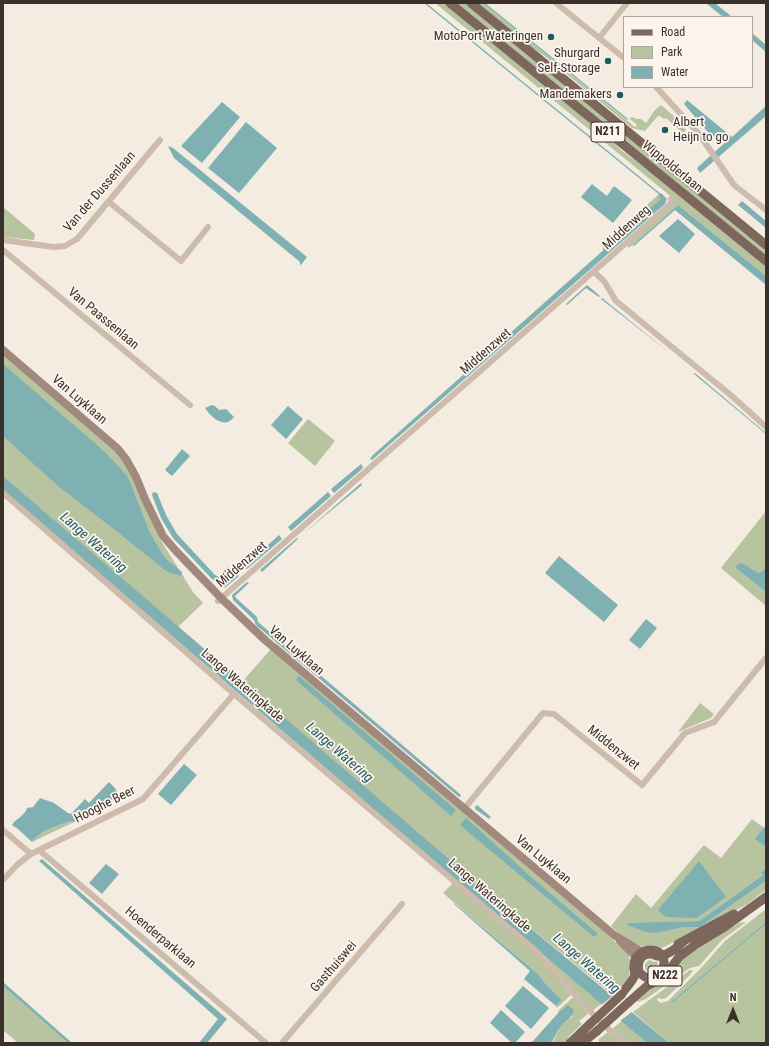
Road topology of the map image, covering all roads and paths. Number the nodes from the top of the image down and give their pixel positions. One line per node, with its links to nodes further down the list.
1 (450, 3): 16 (main road, Wippolderlaan / N211)
2 (471, 3): 14 (main road, Wippolderlaan / N211)
3 (556, 3): 5 (street)
4 (627, 3): 5 (street)
5 (599, 38): 6 (street)
6 (623, 57)
7 (657, 88): 11 (street)
8 (160, 140): 10 (street, Van der Dussenlaan)
9 (672, 199): 17 (street, Middenweg)
10 (109, 202): 12 (street); 13 (street, Van der Dussenlaan)
11 (766, 210)
12 (208, 227)
13 (3, 240)
14 (766, 245)
15 (3, 250): 19 (street, Van Paassenlaan)
16 (766, 261)
17 (594, 272): 20 (street); 22 (street, Middenzwet)
18 (3, 350): 22 (street, Van Luyklaan)
19 (190, 405)
20 (766, 426)
21 (3, 493): 24 (street, Lange Wateringkade)
22 (219, 600): 25 (street, Van Luyklaan)
23 (766, 658): 25 (street, Middenzwet)
24 (234, 694): 27 (street, Hooghe Beer); 43 (street, Lange Wateringkade)
25 (464, 809): 34 (street, Van Luyklaan)
26 (3, 830): 28 (street)
27 (39, 850): 28 (street, Hooghe Beer); 39 (street, Hoenderparklaan)
28 (31, 854): 29 (street, Hooghe Beer)
29 (3, 880)
30 (766, 891): 35 (main road, N222)
31 (766, 897): 33 (main road, N222)
32 (402, 904): 40 (street, Gasthuiswei)
33 (695, 945): 35 (main road, N222); 38 (main road, N222)
34 (639, 957): 35 (main road, N222); 36 (main road, N222)
35 (661, 957): 37 (main road, N222)
36 (637, 972): 37 (main road, N222); 41 (main road, N222, bridge)
37 (648, 977): 38 (main road, N222)
38 (630, 1002): 42 (main road, N222, bridge)
39 (266, 1043)
40 (282, 1043)
41 (570, 1043)
42 (582, 1043)
43 (625, 1043)

